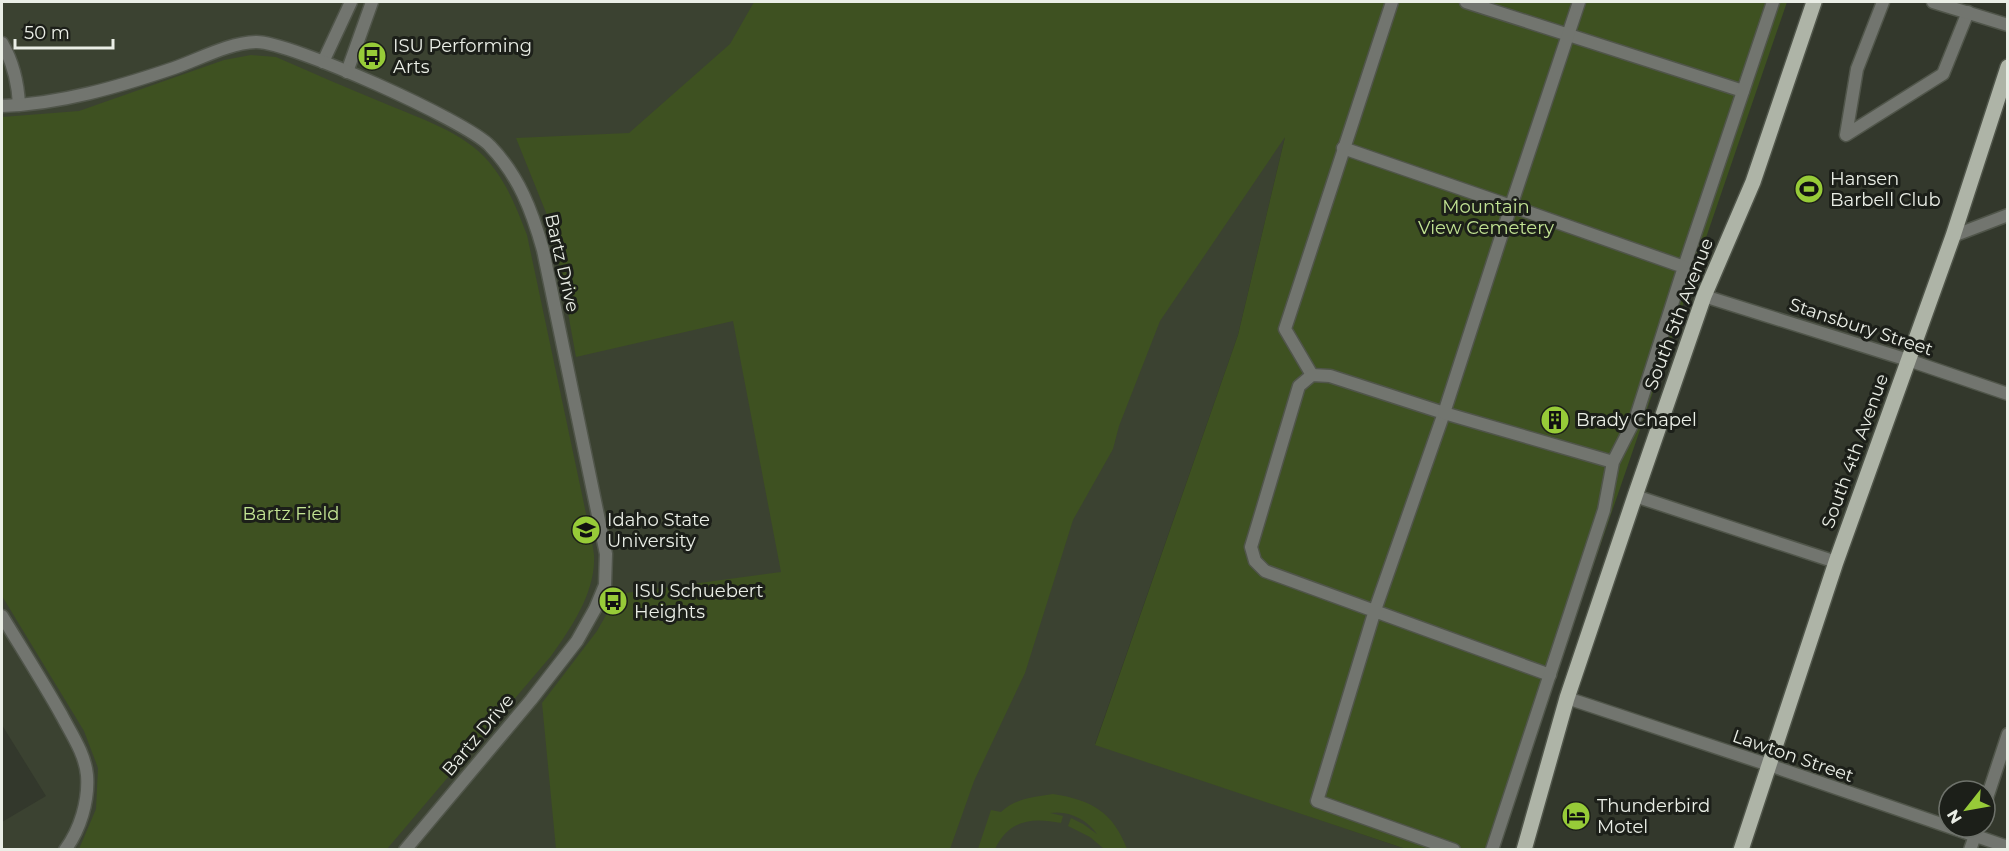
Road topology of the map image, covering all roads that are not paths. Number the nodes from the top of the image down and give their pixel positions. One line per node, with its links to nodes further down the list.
1 (351, 2): 14 (street)
2 (372, 2): 16 (street)
3 (1392, 2): 20 (street)
4 (1466, 2): 12 (street)
5 (1579, 2): 12 (street)
6 (1773, 2): 17 (street)
7 (1814, 2): 25 (main road, South 5th Avenue)
8 (1883, 2): 10 (street)
9 (1933, 2): 10 (street)
10 (1968, 12): 11 (street)
11 (2007, 25)
12 (1567, 34): 17 (street); 21 (street)
13 (2, 43): 18 (street)
14 (323, 62): 16 (street, Bartz Drive); 18 (street, Bartz Drive)
15 (2007, 67): 23 (main road, South 4th Avenue)
16 (346, 72): 44 (street, Bartz Drive)
17 (1743, 92): 24 (street)
18 (19, 105): 19 (street, Bartz Drive)
19 (2, 106)
20 (1343, 148): 21 (street); 27 (street)
21 (1511, 206): 24 (street); 29 (street)
22 (2007, 215): 23 (street)
23 (1953, 236): 26 (main road, South 4th Avenue)
24 (1684, 267): 30 (street)
25 (1704, 296): 26 (street, Stansbury Street); 31 (main road, South 5th Avenue)
26 (1908, 360): 28 (street, Stansbury Street); 32 (main road, South 4th Avenue)
27 (1312, 375): 29 (street); 33 (street)
28 (2007, 394)
29 (1444, 413): 30 (street); 33 (street)
30 (1613, 462): 35 (street)
31 (1635, 496): 32 (street); 36 (main road, South 5th Avenue)
32 (1836, 562): 38 (main road, South 4th Avenue)
33 (1375, 610): 35 (street); 45 (street)
34 (2, 616): 43 (street)
35 (1550, 675): 46 (street)
36 (1567, 699): 38 (street, Lawton Street); 47 (main road, South 5th Avenue)
37 (2007, 734): 39 (street)
38 (1769, 765): 40 (street, Lawton Street); 48 (main road, South 4th Avenue)
39 (1993, 779)
40 (1937, 819)
41 (1992, 839): 42 (street, Lawton Street)
42 (2007, 847)
43 (65, 849)
44 (405, 849)
45 (1454, 849)
46 (1492, 849)
47 (1524, 849)
48 (1741, 849)

